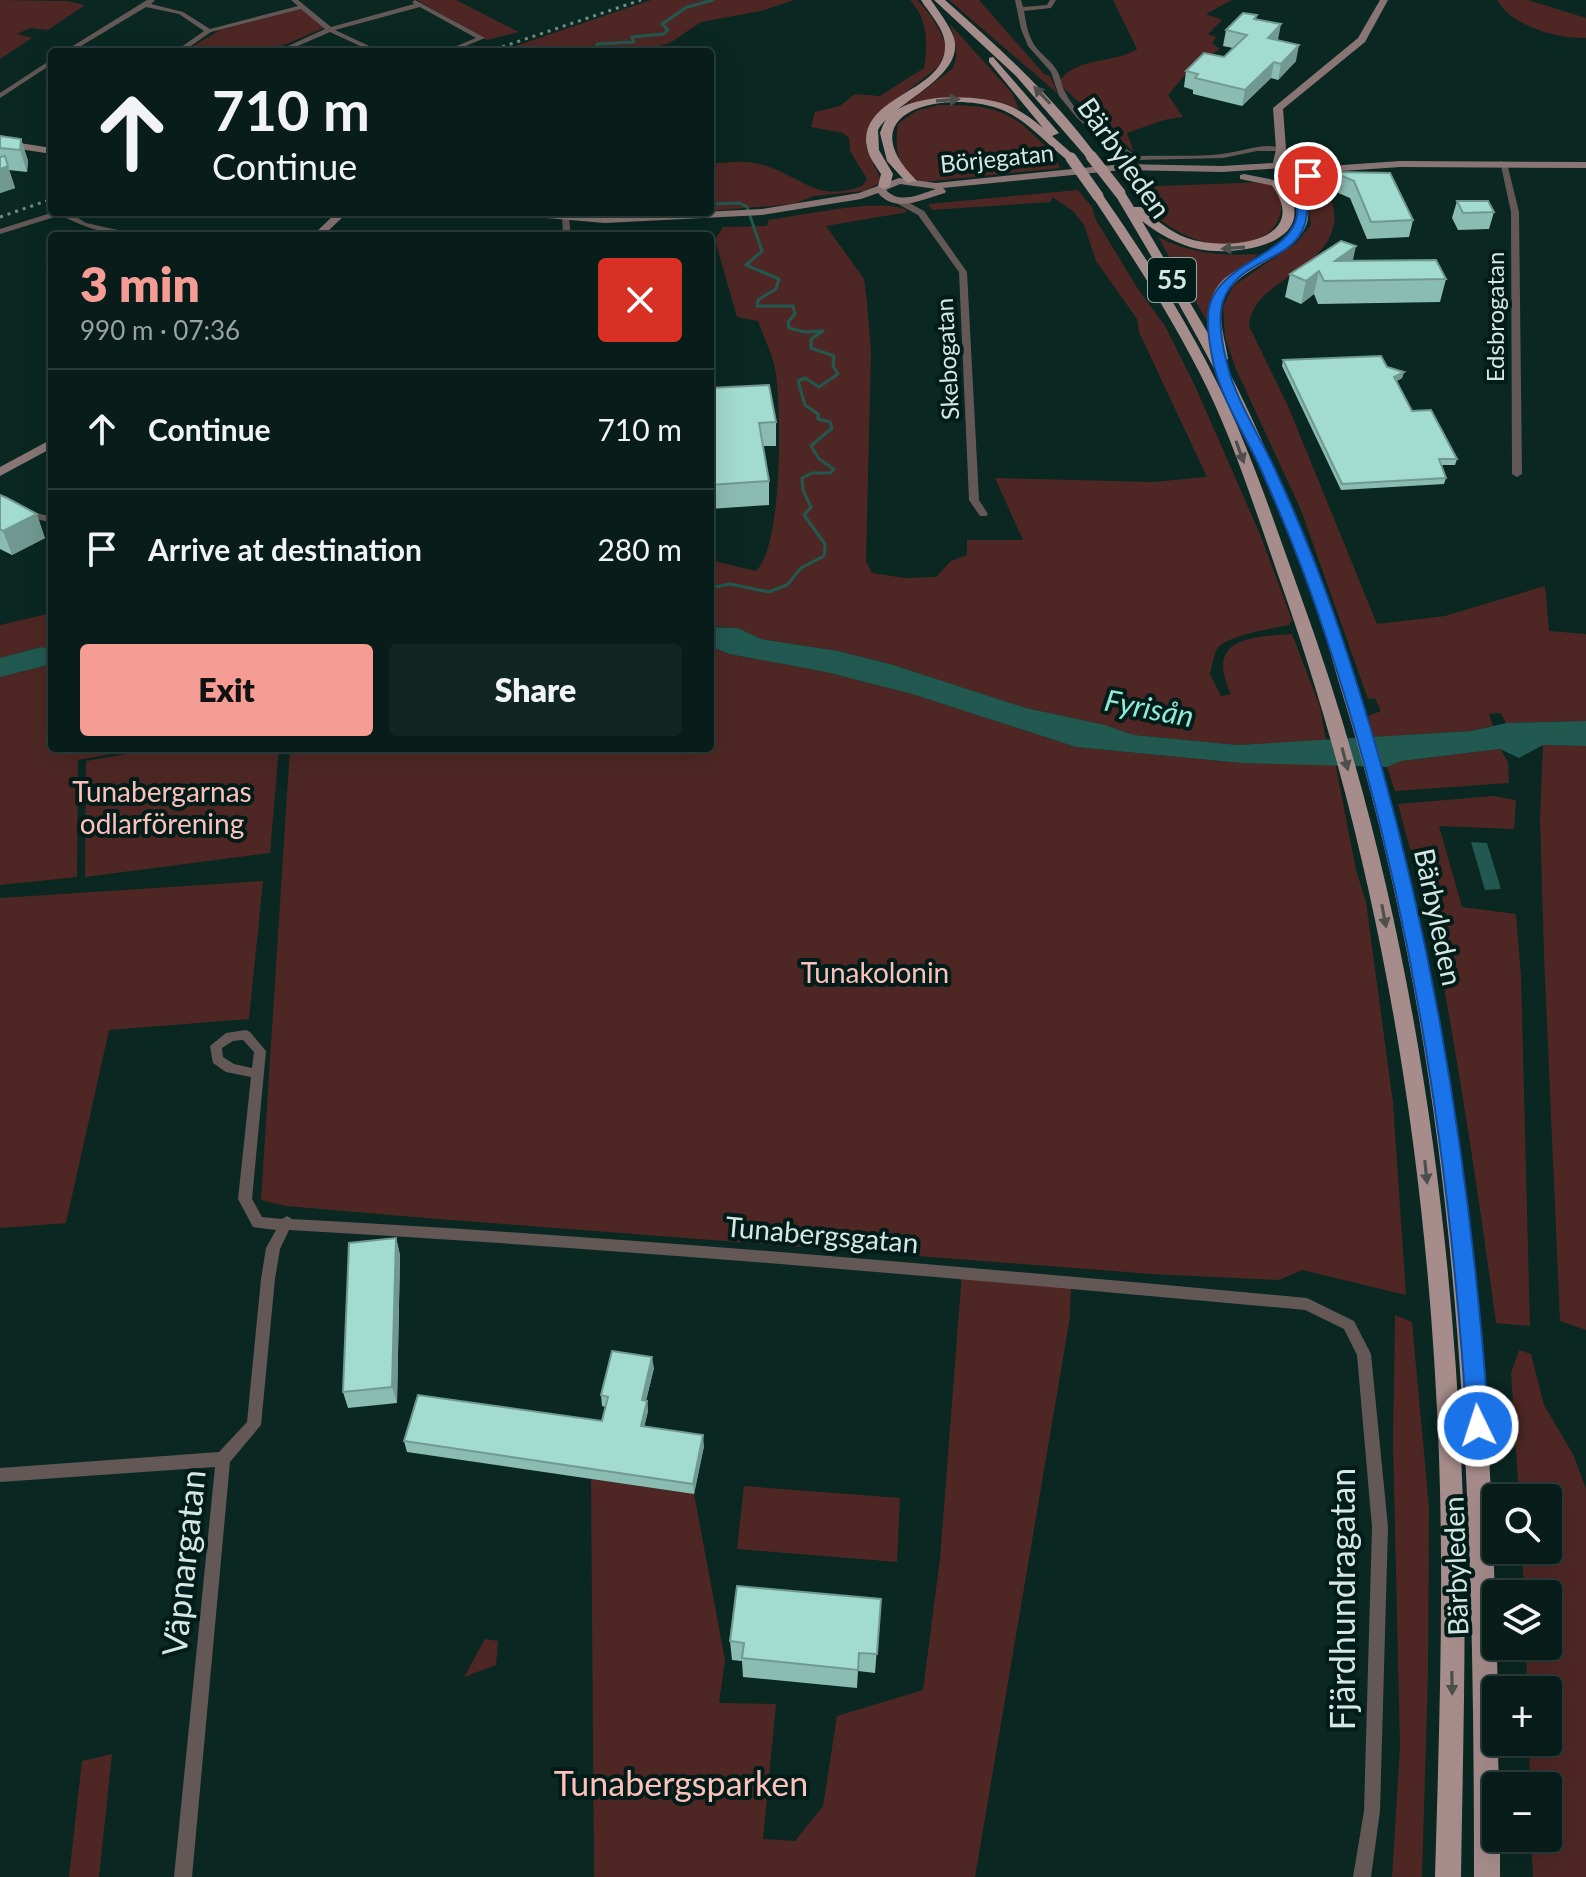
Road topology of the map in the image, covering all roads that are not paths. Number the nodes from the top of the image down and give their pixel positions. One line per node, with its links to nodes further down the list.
1 (152, 0): 8 (street)
2 (294, 0): 11 (street)
3 (412, 0): 10 (street)
4 (928, 0): 26 (main road, Bärbyleden / 55); 35 (main road)
5 (939, 0): 34 (main road, Bärbyleden / 55, one-way to 5, bridge)
6 (1053, 0): 9 (street)
7 (1384, 0): 24 (main road)
8 (143, 4): 13 (street); 14 (street)
9 (1019, 4): 24 (street)
10 (420, 5): 12 (street); 20 (street)
11 (303, 7): 12 (street); 13 (street)
12 (331, 29): 18 (street); 19 (street)
13 (209, 31): 17 (street)
14 (76, 45): 15 (street); 16 (street)
15 (72, 48)
16 (82, 48)
17 (183, 48)
18 (287, 48)
19 (369, 48)
20 (456, 48)
21 (48, 64): 22 (street)
22 (0, 96)
23 (1, 144): 25 (main road)
24 (1281, 149): 29 (main road); 30 (main road)
25 (48, 150)
26 (1071, 158): 33 (main road, one-way to 26); 60 (main road, Bärbyleden / 55, one-way to 60, bridge)
27 (1504, 166): 28 (main road); 30 (main road); 32 (main road); 49 (street, Edsbrogatan)
28 (1586, 166)
29 (1274, 167): 30 (main road, Börjegatan); 31 (main road); 33 (main road, Börjegatan)
30 (1295, 168): 32 (main road)
31 (1272, 182): 32 (main road, Börjegatan); 33 (main road, Börjegatan); 34 (main road, one-way to 34)
32 (1305, 182): 46 (main road)
33 (918, 190): 35 (main road); 35 (main road); 36 (street, Skebogatan)
34 (1120, 193): 46 (main road, Bärbyleden / 55)
35 (888, 194): 36 (street, Skebogatan); 41 (main road)
36 (921, 213): 51 (street, Skebogatan)
37 (50, 216): 42 (street)
38 (69, 216): 43 (street)
39 (336, 216): 44 (main road)
40 (547, 216): 41 (main road)
41 (565, 218): 45 (street)
42 (0, 232)
43 (120, 232)
44 (321, 232)
45 (567, 232)
46 (1221, 369): 61 (main road, Bärbyleden / 55)
47 (48, 445): 48 (main road)
48 (0, 472)
49 (1517, 474)
50 (0, 500): 52 (street)
51 (983, 514)
52 (48, 519)
53 (258, 1074): 54 (street, Tunabergsgatan)
54 (287, 1222): 55 (street, Tunabergsgatan); 56 (street, Väpnargatan)
55 (1349, 1325): 59 (street, Fjärdhundragatan)
56 (223, 1459): 57 (street); 58 (street, Väpnargatan)
57 (0, 1475)
58 (183, 1877)
59 (1362, 1877)
60 (1448, 1877)
61 (1487, 1877)

